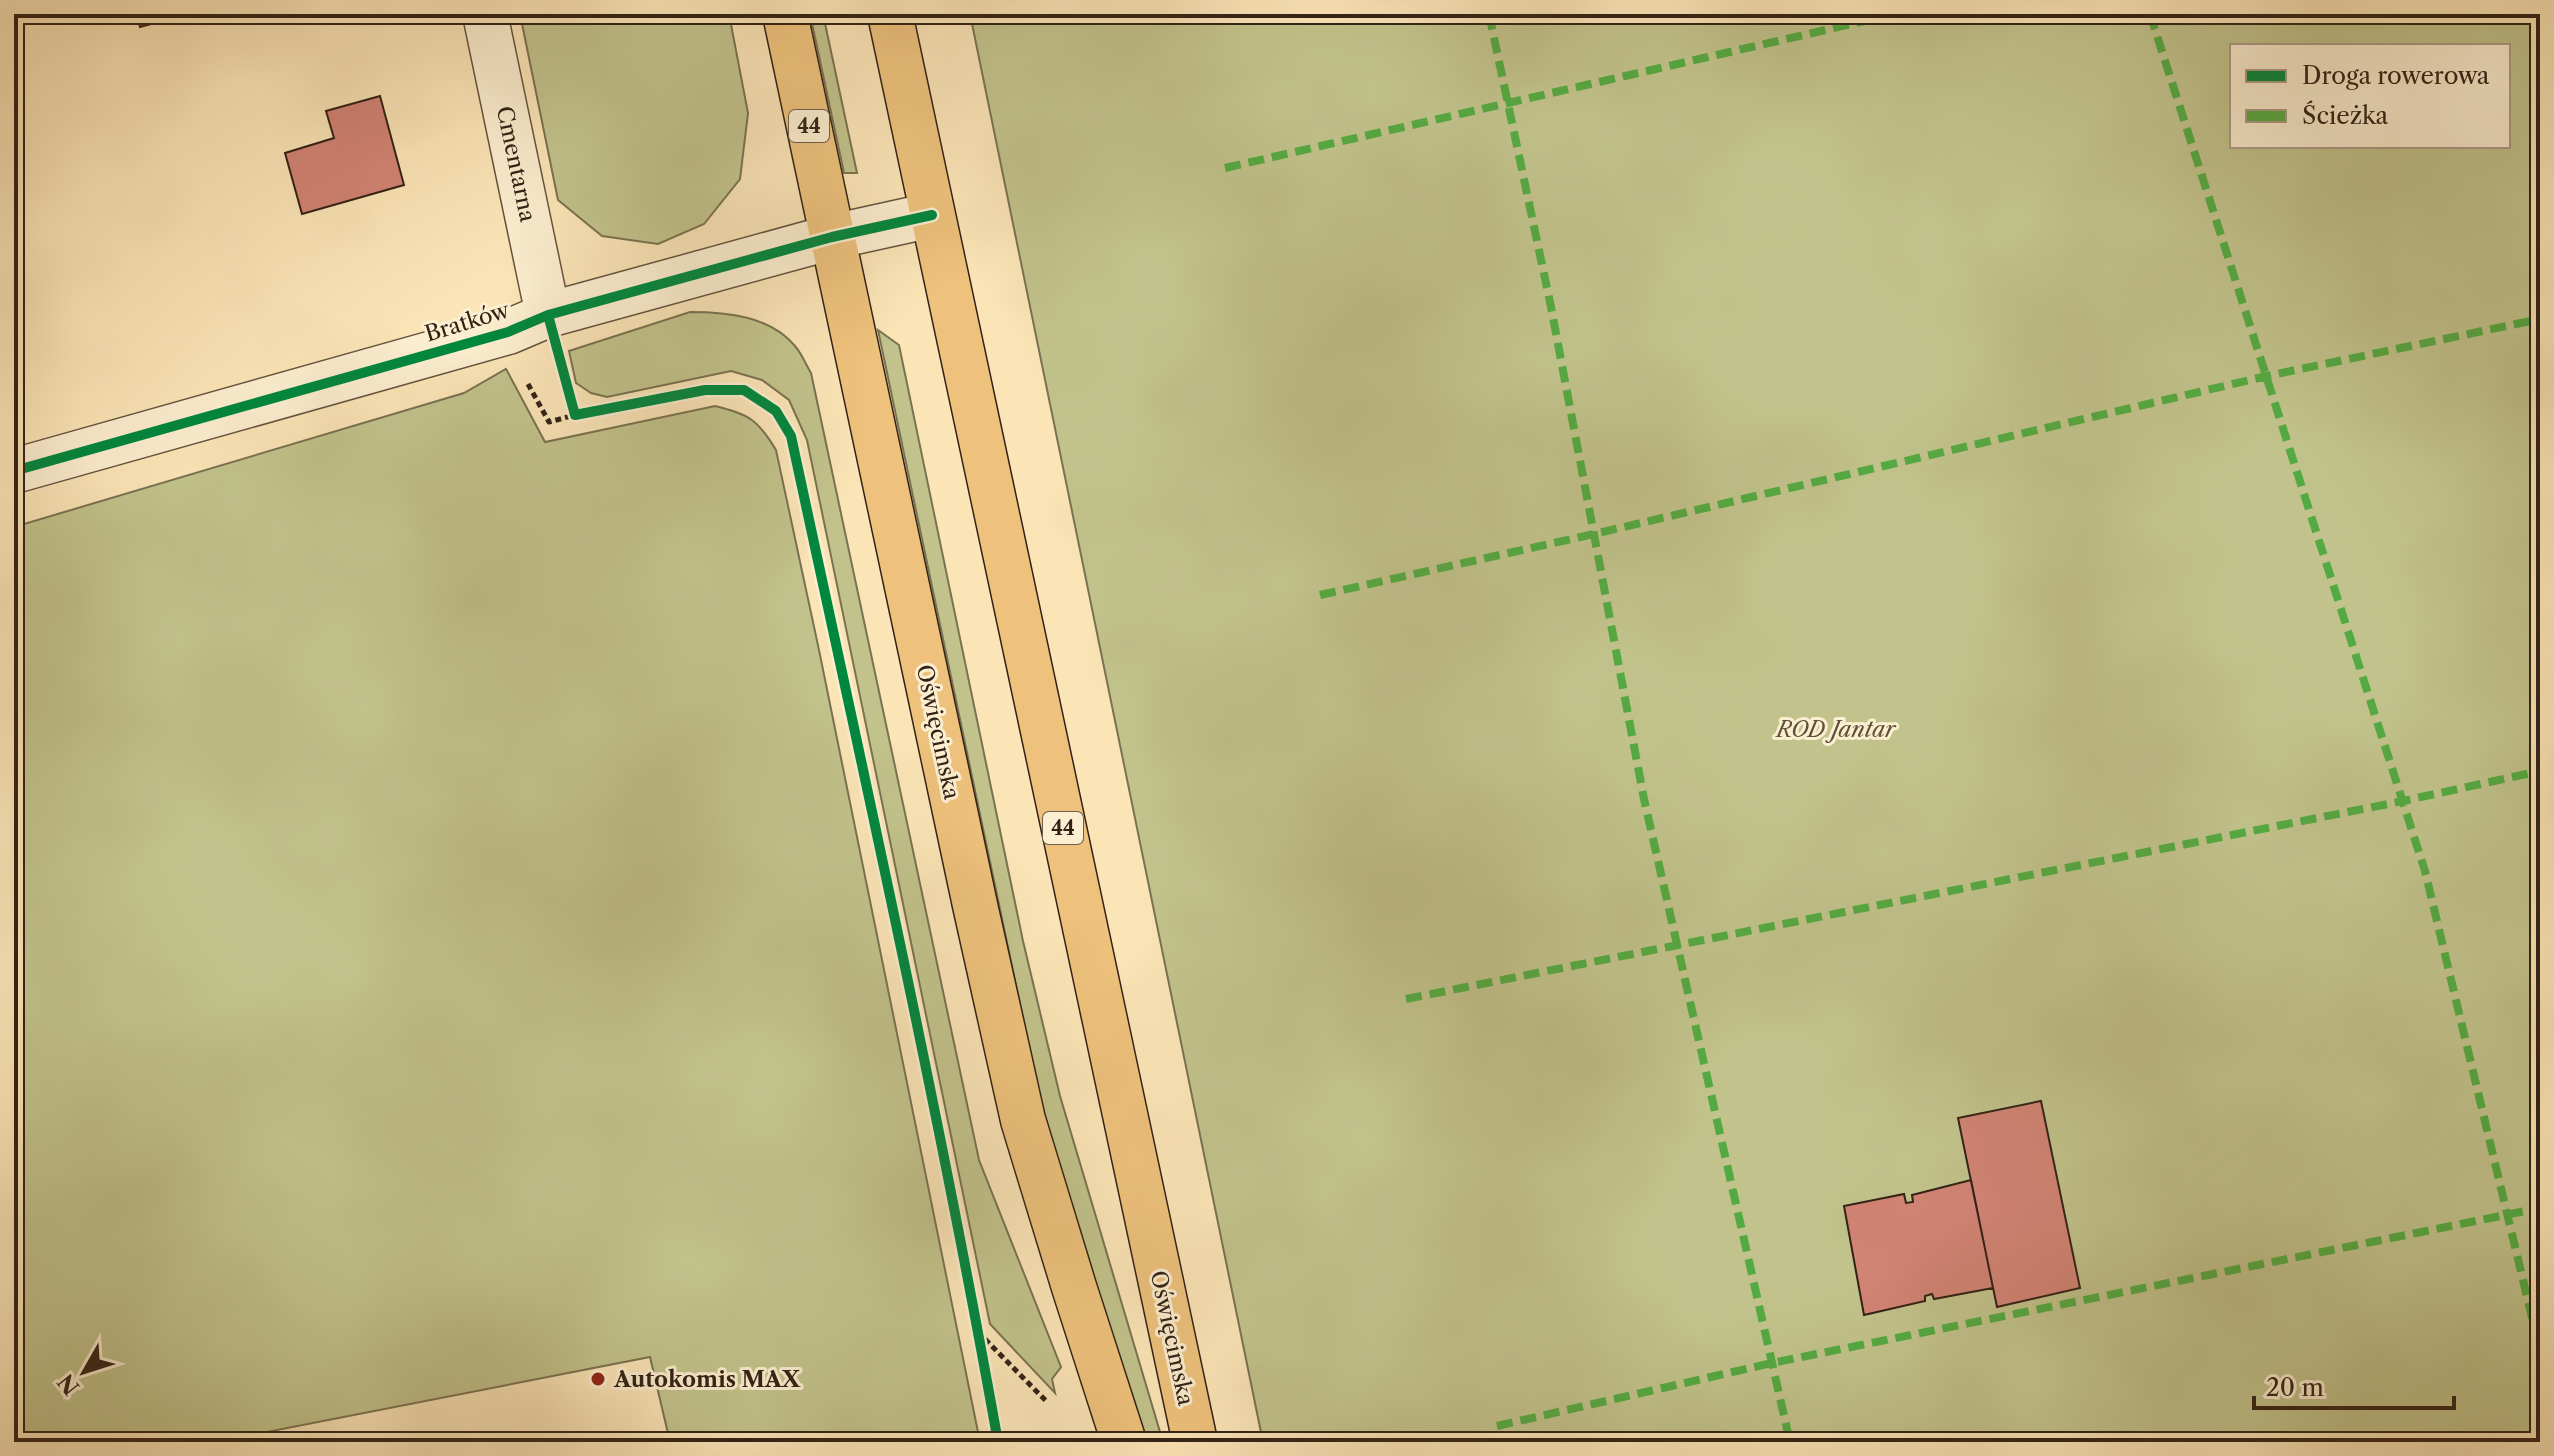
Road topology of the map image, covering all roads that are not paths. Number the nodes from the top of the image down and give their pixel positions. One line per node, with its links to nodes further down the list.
1 (485, 14): 6 (street, Cmentarna)
2 (785, 14): 5 (main road, Oświęcimska / 44)
3 (890, 14): 4 (main road, Oświęcimska / 44)
4 (932, 215): 5 (street, Bratków); 9 (main road, Oświęcimska / 44)
5 (832, 237): 6 (street, Bratków); 8 (main road, Oświęcimska / 44)
6 (548, 315): 7 (street, Bratków)
7 (14, 471)
8 (1124, 1442)
9 (1195, 1442)

